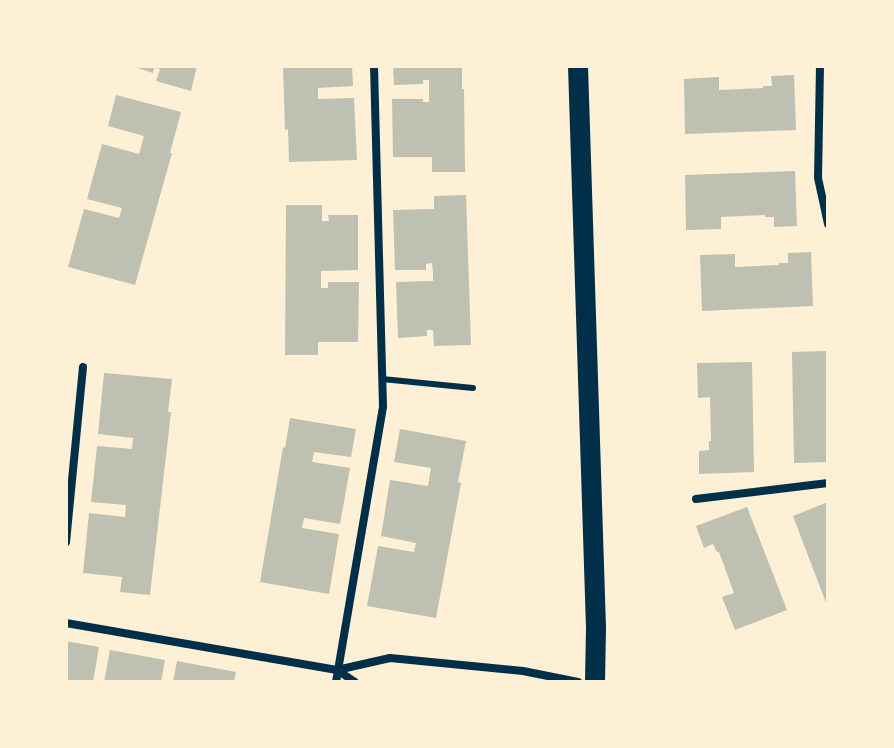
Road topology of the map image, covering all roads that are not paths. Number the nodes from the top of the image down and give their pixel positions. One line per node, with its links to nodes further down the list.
1 (374, 66): 6 (street)
2 (578, 66): 16 (main road)
3 (820, 66): 4 (street)
4 (828, 224)
5 (83, 367): 10 (street)
6 (382, 379): 7 (lane); 12 (street)
7 (473, 388)
8 (828, 483): 9 (street)
9 (696, 499)
10 (66, 542)
11 (66, 623): 12 (street)
12 (337, 670): 13 (street); 14 (street); 15 (street)
13 (336, 682)
14 (355, 682)
15 (578, 682)
16 (595, 682)

